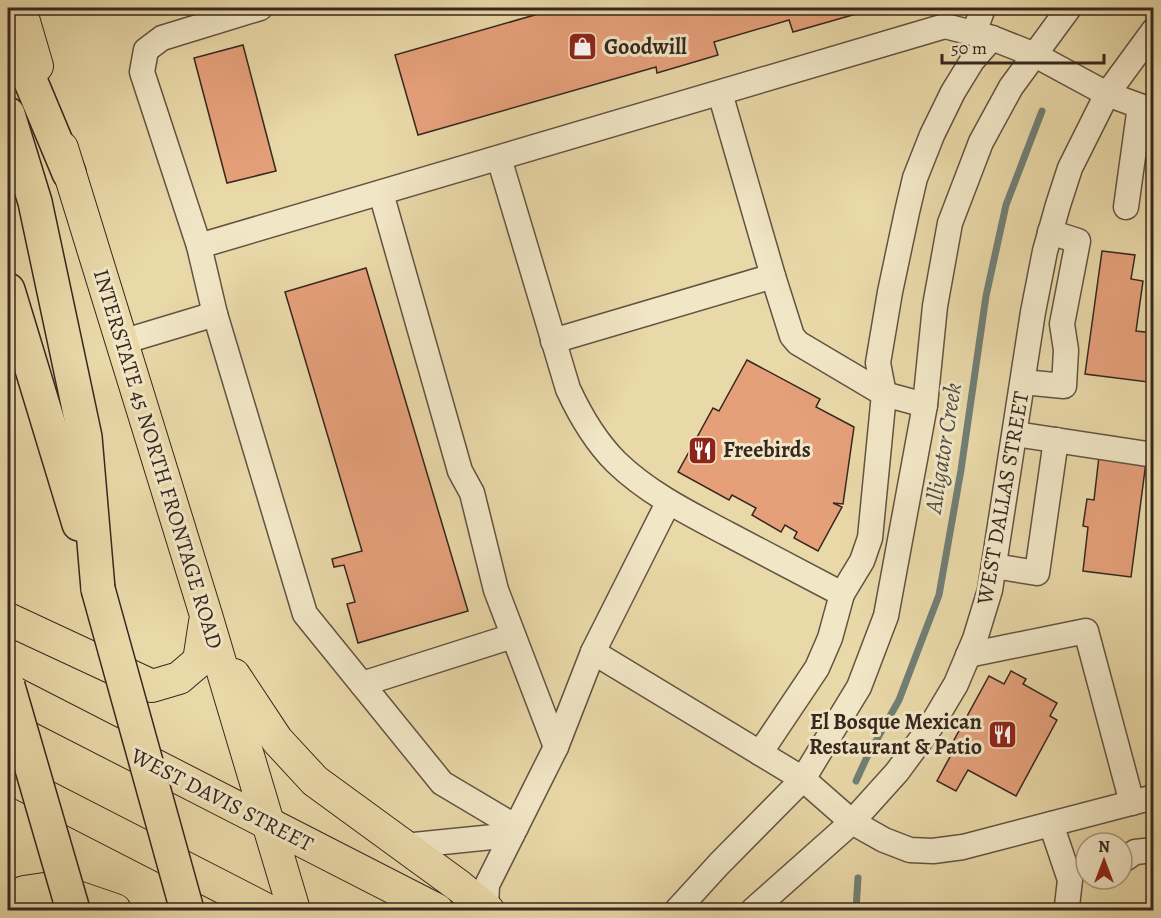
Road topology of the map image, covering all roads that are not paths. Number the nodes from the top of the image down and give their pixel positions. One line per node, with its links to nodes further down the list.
1 (20, 8): 14 (main road, INTERSTATE 45 NORTH FRONTAGE ROAD)
2 (260, 8): 18 (street)
3 (983, 8): 7 (street)
4 (1069, 8): 8 (street)
5 (8, 27): 14 (highway)
6 (1154, 30): 10 (street, WEST DALLAS STREET)
7 (983, 36): 8 (street); 9 (street); 25 (street)
8 (1035, 55): 10 (street); 26 (street)
9 (720, 93): 13 (street); 19 (street)
10 (1107, 94): 11 (street); 17 (street, WEST DALLAS STREET)
11 (1147, 104): 16 (street)
12 (8, 114): 32 (highway)
13 (499, 158): 15 (street); 23 (street)
14 (69, 173): 22 (main road, INTERSTATE 45 NORTH FRONTAGE ROAD)
15 (381, 193): 18 (street); 36 (street)
16 (1126, 207)
17 (1050, 232): 24 (street, WEST DALLAS STREET); 24 (street)
18 (199, 246): 21 (street)
19 (773, 276): 23 (street); 25 (street)
20 (8, 290): 32 (highway)
21 (215, 314): 22 (street); 40 (street)
22 (122, 342): 34 (main road, INTERSTATE 45 NORTH FRONTAGE ROAD)
23 (553, 342): 30 (street)
24 (1023, 382): 27 (street, WEST DALLAS STREET)
25 (884, 394): 26 (street); 33 (street)
26 (925, 405): 45 (street)
27 (1016, 434): 28 (street); 31 (street, WEST DALLAS STREET)
28 (1056, 440): 29 (street); 31 (street)
29 (1154, 455)
30 (668, 503): 33 (street); 38 (street)
31 (994, 566): 39 (street, WEST DALLAS STREET)
32 (98, 589): 60 (highway, bridge)
33 (842, 594): 43 (street)
34 (206, 615): 35 (main road); 37 (main road, INTERSTATE 45 NORTH FRONTAGE ROAD)
35 (8, 619)
36 (513, 636): 40 (street); 42 (street)
37 (216, 648): 48 (main road, INTERSTATE 45 NORTH FRONTAGE ROAD); 51 (main road)
38 (593, 652): 42 (street); 43 (street)
39 (968, 655): 46 (street); 47 (street, WEST DALLAS STREET)
40 (362, 684): 50 (street)
41 (8, 688): 48 (main road, WEST DAVIS STREET); 58 (highway, bridge)
42 (556, 747): 50 (street)
43 (760, 753): 45 (street)
44 (8, 777): 61 (main road)
45 (803, 779): 47 (street); 64 (street)
46 (1143, 800): 49 (street)
47 (852, 822): 49 (street); 65 (street, WEST DALLAS STREET)
48 (268, 823): 62 (main road, INTERSTATE 45 NORTH FRONTAGE ROAD); 63 (main road, WEST DAVIS STREET)
49 (1051, 824): 54 (street)
50 (514, 831): 51 (street); 57 (street)
51 (404, 846): 57 (main road)
52 (1154, 849): 53 (street)
53 (1134, 853)
54 (1074, 870)
55 (1074, 888): 66 (street)
56 (8, 906): 59 (main road)
57 (487, 909)
58 (73, 910)
59 (115, 910)
60 (187, 910)
61 (267, 910)
62 (294, 910)
63 (437, 910)
64 (677, 910)
65 (753, 910)
66 (1069, 910)

